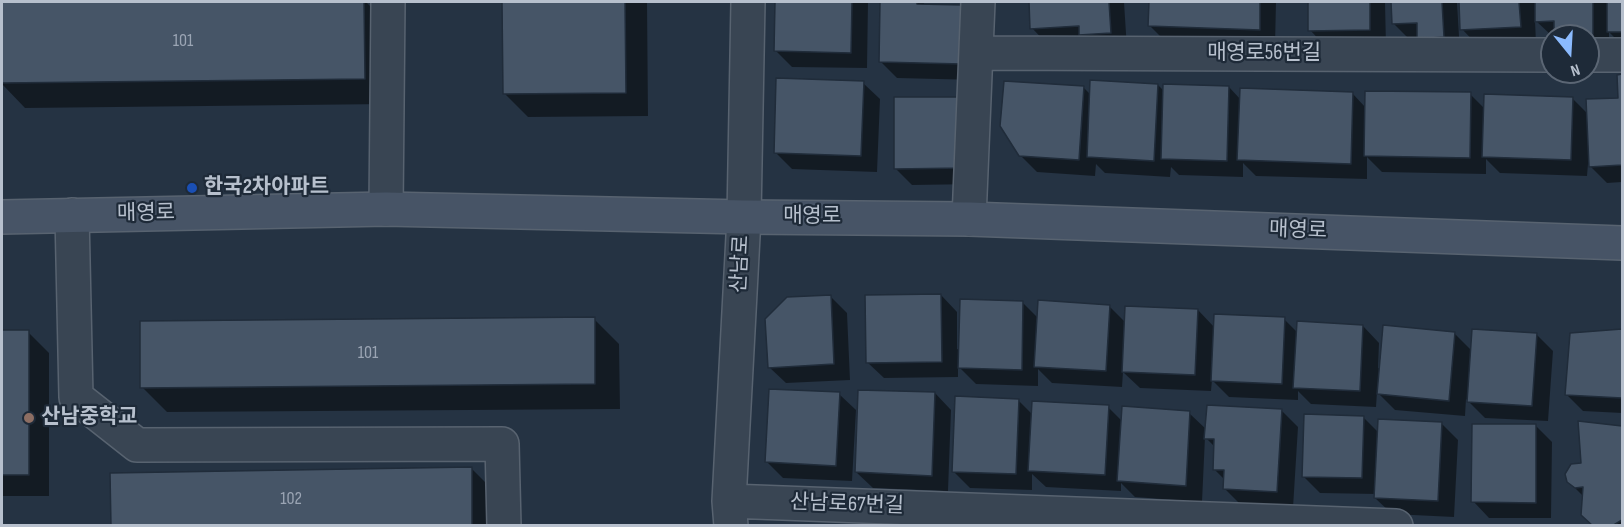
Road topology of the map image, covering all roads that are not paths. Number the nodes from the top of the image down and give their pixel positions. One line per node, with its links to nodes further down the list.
1 (388, 2): 8 (street)
2 (748, 2): 11 (street, 산남로)
3 (978, 2): 4 (street)
4 (976, 53): 5 (street, 매영로56번길); 12 (street)
5 (1540, 55)
6 (1600, 55): 7 (street)
7 (1623, 55)
8 (386, 209): 9 (street, 매영로); 11 (street, 매영로)
9 (72, 215): 10 (street, 매영로); 15 (street)
10 (2, 217)
11 (744, 217): 12 (street, 매영로); 14 (street, 산남로)
12 (969, 219): 13 (street, 매영로)
13 (1623, 243)
14 (730, 513): 16 (street, 산남로67번길)
15 (504, 525)
16 (1396, 525)

